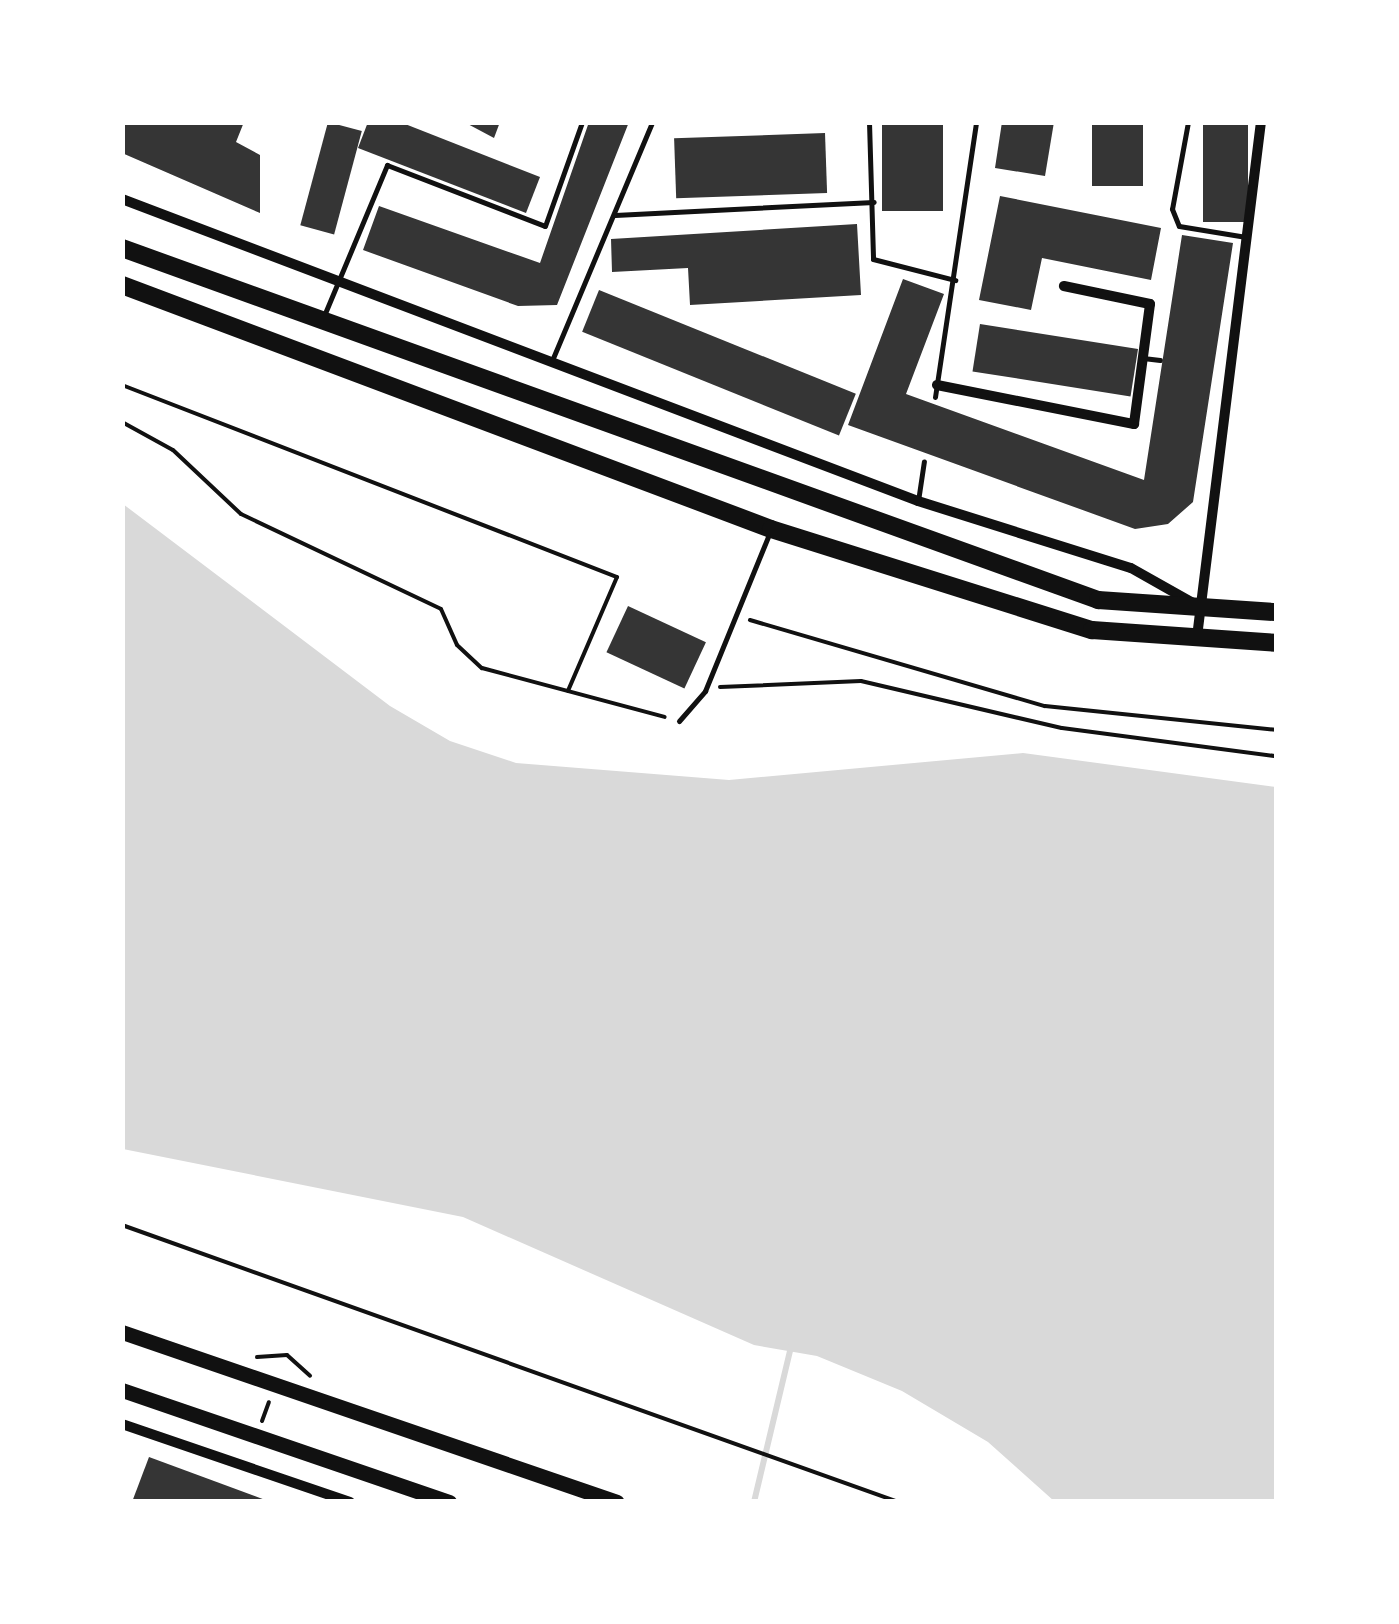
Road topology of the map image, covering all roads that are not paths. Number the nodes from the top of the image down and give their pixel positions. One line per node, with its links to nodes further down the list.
1 (582, 122): 12 (lane)
2 (652, 122): 9 (lane)
3 (869, 122): 8 (lane)
4 (976, 122): 13 (lane)
5 (1188, 122): 10 (lane)
6 (1261, 122): 10 (street)
7 (122, 199): 12 (street)
8 (874, 202): 9 (lane); 13 (lane)
9 (615, 215): 17 (lane)
10 (1246, 237): 24 (street)
11 (122, 248): 16 (highway)
12 (338, 280): 16 (lane); 17 (street)
13 (955, 280): 20 (lane)
14 (122, 285): 23 (highway)
15 (1064, 286): 18 (street)
16 (322, 320): 24 (highway)
17 (552, 358): 22 (street)
18 (1143, 358): 19 (lane); 20 (street)
19 (1160, 360)
20 (936, 391)
21 (924, 462): 22 (lane)
22 (918, 500): 24 (street)
23 (771, 529): 26 (highway); 28 (lane)
24 (1200, 606): 25 (highway); 26 (street)
25 (1276, 612)
26 (1198, 637): 27 (highway)
27 (1276, 643)
28 (679, 721)
29 (122, 1332): 34 (main road)
30 (122, 1390): 33 (main road)
31 (122, 1424): 32 (street)
32 (350, 1502)
33 (449, 1502)
34 (617, 1502)

